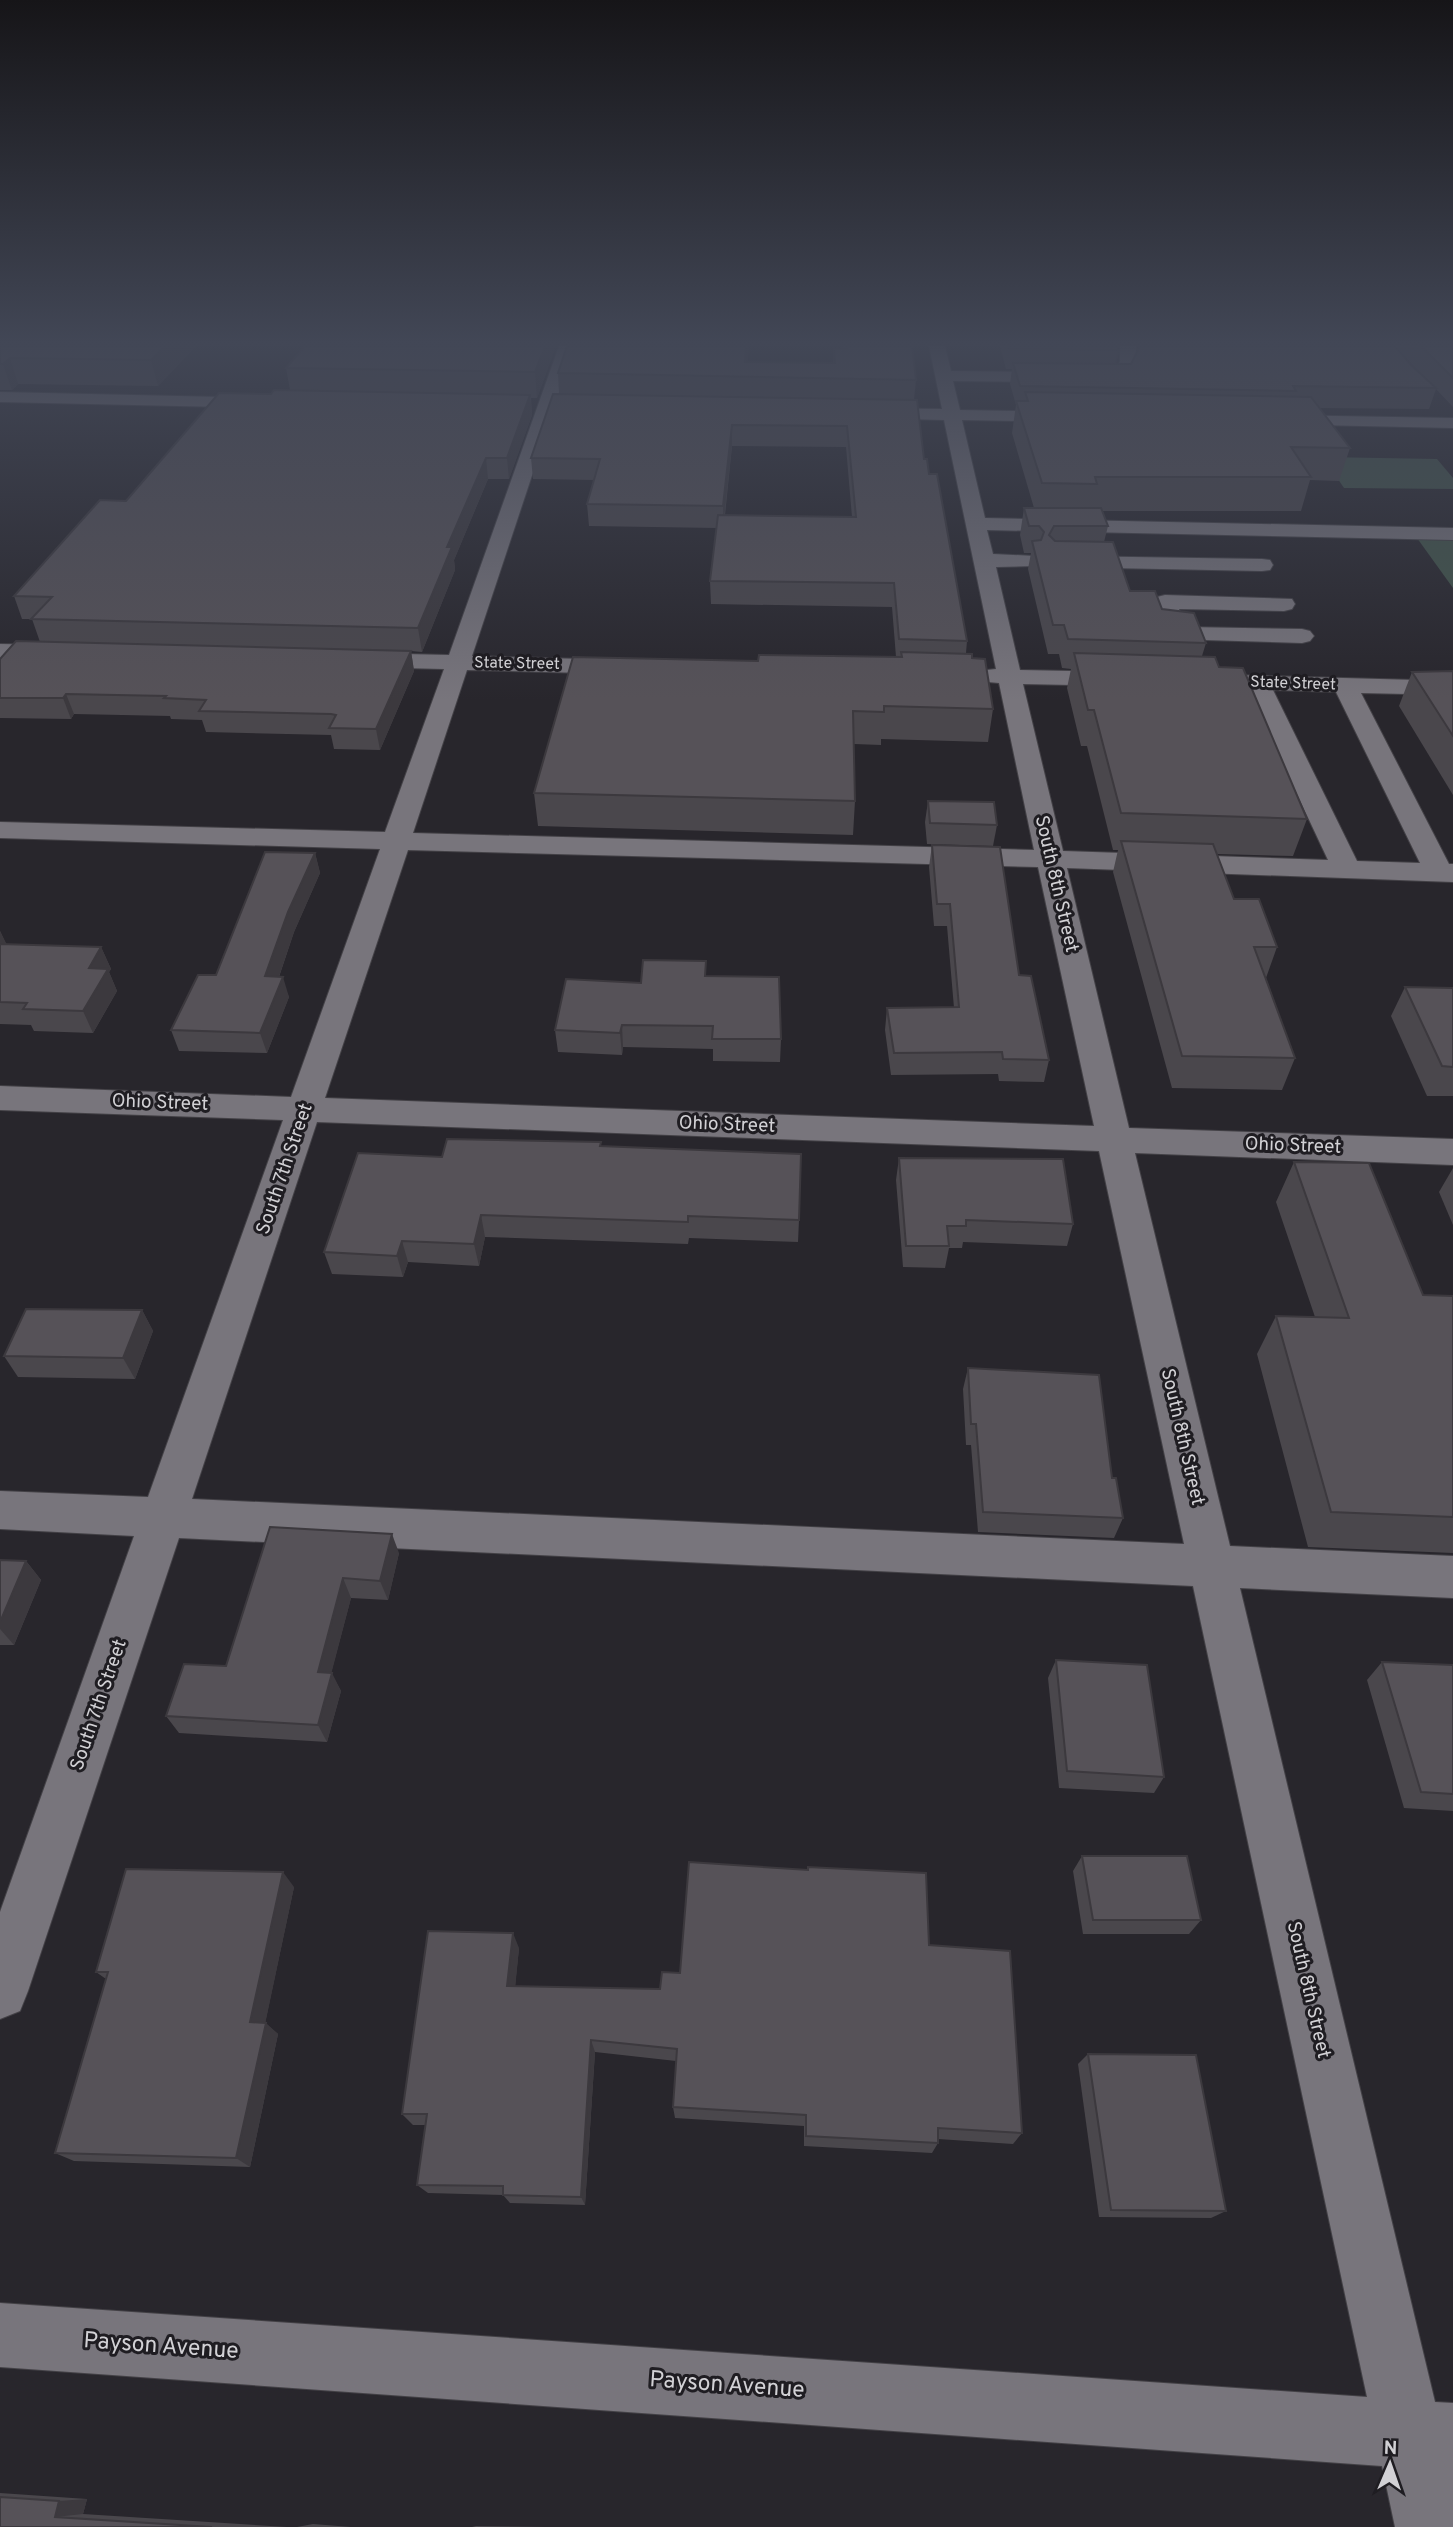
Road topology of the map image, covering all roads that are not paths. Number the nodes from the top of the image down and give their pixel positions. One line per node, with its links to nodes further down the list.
1 (525, 464): 14 (street, South 7th Street)
2 (966, 464): 5 (street, South 8th Street)
3 (1242, 530): 4 (street); 5 (street); 8 (street)
4 (1453, 534)
5 (980, 542): 6 (street); 17 (street, South 8th Street)
6 (1026, 561)
7 (1058, 561): 8 (street)
8 (1262, 565): 9 (street)
9 (1284, 604): 10 (street); 10 (street)
10 (1303, 636): 21 (street)
11 (0, 651): 12 (street)
12 (83, 653)
13 (333, 659): 14 (street, State Street)
14 (457, 663): 15 (street, State Street); 24 (street, South 7th Street)
15 (651, 667)
16 (968, 676): 17 (street)
17 (1009, 677): 18 (street); 25 (street, South 8th Street)
18 (1147, 680)
19 (1174, 681): 20 (street, State Street)
20 (1257, 682): 21 (street, State Street); 26 (street)
21 (1335, 685): 22 (street, State Street); 27 (street)
22 (1453, 688)
23 (0, 830): 24 (street)
24 (397, 840): 25 (street); 29 (street, South 7th Street)
25 (1051, 859): 26 (street); 30 (street, South 8th Street)
26 (1347, 870): 27 (street)
27 (1446, 873)
28 (0, 1098): 29 (street, Ohio Street)
29 (306, 1109): 30 (street, Ohio Street); 33 (street, South 7th Street)
30 (1114, 1139): 31 (street, Ohio Street); 34 (street, South 8th Street)
31 (1453, 1152)
32 (0, 1510): 33 (street)
33 (163, 1518): 34 (street); 36 (street, South 7th Street)
34 (1211, 1564): 35 (street); 38 (street, South 8th Street)
35 (1453, 1577)
36 (0, 1991)
37 (0, 2336): 38 (street, Payson Avenue)
38 (1431, 2435): 39 (street, South 8th Street)
39 (1430, 2527)

